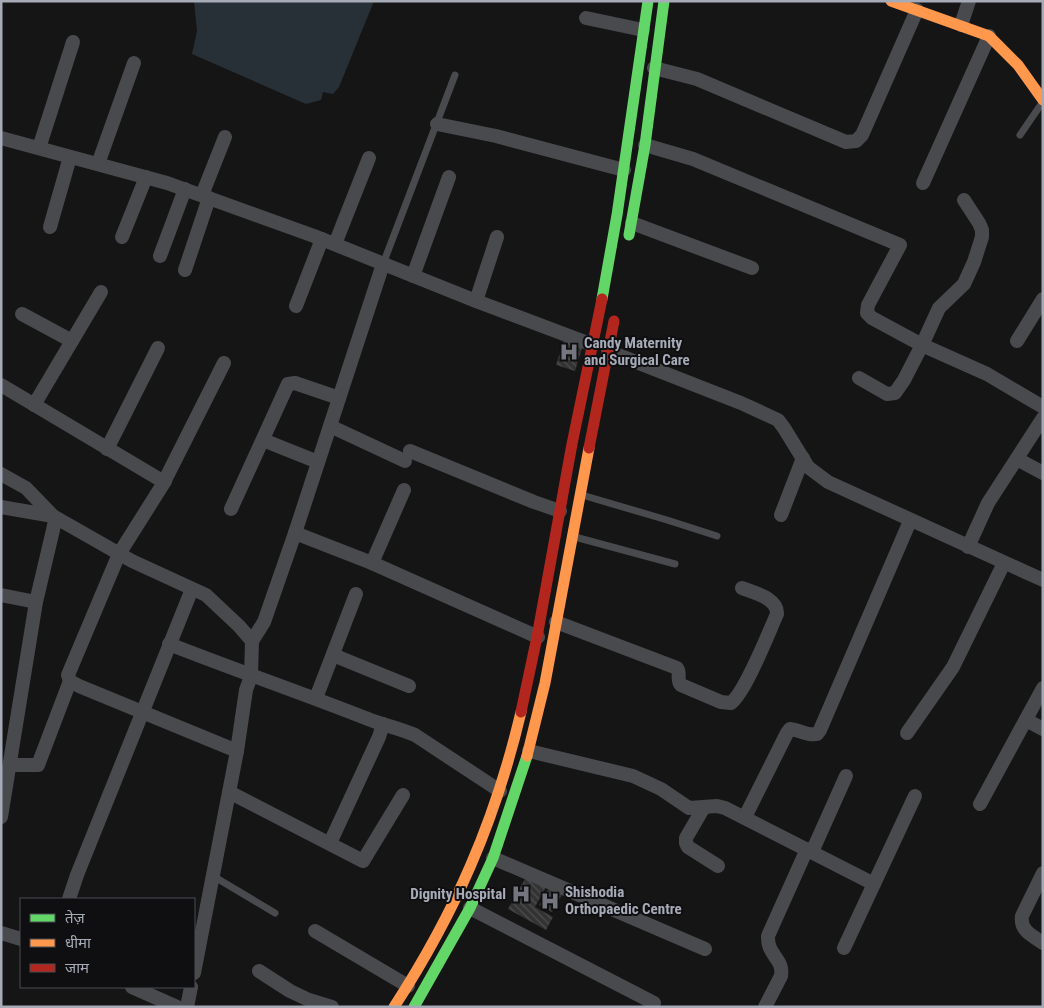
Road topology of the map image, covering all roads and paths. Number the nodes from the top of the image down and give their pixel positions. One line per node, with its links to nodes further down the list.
1 (648, 1): 8 (main road)
2 (664, 1): 12 (main road)
3 (969, 1): 7 (street)
4 (899, 3): 5 (main road)
5 (917, 10): 7 (main road); 12 (street)
6 (586, 18): 8 (street)
7 (961, 25): 9 (main road)
8 (643, 30): 24 (main road)
9 (989, 36): 14 (main road); 27 (street)
10 (73, 42): 20 (street)
11 (134, 63): 23 (street)
12 (654, 68): 19 (main road)
13 (455, 75): 15 (lane)
14 (1043, 101): 16 (lane)
15 (437, 124): 24 (street); 38 (lane)
16 (1020, 136)
17 (225, 137): 29 (street)
18 (1, 138): 20 (street)
19 (645, 145): 31 (main road); 51 (street)
20 (39, 148): 21 (street)
21 (70, 157): 23 (street); 32 (street)
22 (369, 158): 35 (street)
23 (98, 164): 25 (street)
24 (624, 170): 50 (main road)
25 (146, 177): 28 (street); 33 (street)
26 (449, 177): 41 (street)
27 (923, 184)
28 (185, 189): 29 (street); 37 (street)
29 (206, 197): 35 (street); 40 (street)
30 (964, 200): 51 (street)
31 (632, 223): 36 (main road); 39 (street)
32 (50, 227)
33 (122, 237)
34 (497, 237): 44 (street)
35 (328, 242): 38 (street); 45 (street)
36 (627, 246)
37 (160, 256)
38 (383, 264): 41 (street); 57 (street)
39 (752, 268)
40 (185, 270)
41 (413, 276): 44 (street)
42 (101, 292): 48 (street)
43 (1043, 299): 49 (street)
44 (476, 301): 50 (street)
45 (296, 306)
46 (615, 313): 53 (main road)
47 (22, 314): 48 (street)
48 (72, 341): 58 (street)
49 (1017, 341)
50 (593, 345): 74 (main road)
51 (922, 345): 55 (street); 59 (street)
52 (158, 348): 63 (street)
53 (608, 351): 64 (street); 71 (main road)
54 (224, 363): 69 (street)
55 (859, 378)
56 (1, 385): 58 (street)
57 (339, 398): 61 (street); 62 (street)
58 (34, 405): 63 (street)
59 (1043, 407)
60 (1043, 418): 65 (street)
61 (330, 426): 66 (street); 74 (street)
62 (263, 440): 66 (street); 73 (street)
63 (107, 449): 69 (street)
64 (802, 458): 75 (street); 77 (street)
65 (1017, 459): 67 (street); 81 (street)
66 (318, 462): 78 (street)
67 (1043, 472)
68 (1, 474): 76 (street)
69 (164, 481): 82 (street)
70 (404, 490): 83 (street)
71 (579, 494): 79 (lane); 80 (main road)
72 (1, 507): 76 (street)
73 (231, 509)
74 (560, 511): 93 (main road)
75 (781, 515)
76 (56, 518): 82 (street); 91 (street)
77 (910, 521): 81 (street); 118 (street)
78 (295, 533): 83 (street); 94 (street)
79 (717, 536)
80 (572, 537): 85 (lane); 92 (main road)
81 (968, 547): 84 (street)
82 (119, 554): 88 (street); 98 (street)
83 (372, 563): 93 (street)
84 (1004, 563): 86 (street); 106 (street)
85 (675, 564)
86 (1043, 580)
87 (742, 588): 92 (street)
88 (192, 589): 94 (street); 95 (street)
89 (356, 594): 96 (street)
90 (1, 595): 91 (street)
91 (36, 602): 109 (street)
92 (556, 622): 108 (main road)
93 (538, 637): 111 (main road)
94 (252, 641): 97 (street)
95 (169, 644): 97 (street); 102 (street)
96 (333, 655): 99 (street); 101 (street)
97 (251, 676): 101 (street); 107 (street)
98 (70, 681): 102 (street); 109 (street)
99 (409, 686)
100 (1043, 688): 103 (street)
101 (316, 698): 104 (street)
102 (142, 712): 107 (street); 126 (street)
103 (1026, 720): 105 (street); 115 (street)
104 (383, 724): 111 (street); 119 (street)
105 (1043, 729)
106 (907, 733)
107 (237, 751): 112 (street)
108 (528, 751): 116 (street); 121 (main road)
109 (10, 765): 117 (street)
110 (846, 776): 120 (street)
111 (500, 790): 137 (main road)
112 (229, 792): 119 (street); 124 (street)
113 (403, 795): 119 (street)
114 (915, 796): 125 (street)
115 (980, 804)
116 (704, 807): 118 (street); 122 (street)
117 (1, 817)
118 (744, 817): 120 (street)
119 (330, 843)
120 (809, 851): 125 (street); 146 (street)
121 (493, 858): 127 (main road); 134 (street)
122 (718, 866)
123 (1043, 873): 132 (street)
124 (212, 876): 128 (lane); 135 (street)
125 (874, 884): 133 (street)
126 (69, 898)
127 (470, 908): 140 (street); 141 (main road)
128 (276, 914)
129 (316, 931): 137 (street)
130 (1, 933): 131 (street)
131 (20, 939)
132 (1043, 943)
133 (844, 948)
134 (705, 949)
135 (195, 968)
136 (259, 971): 144 (street)
137 (408, 986): 145 (main road)
138 (134, 988): 142 (street)
139 (191, 988): 143 (street)
140 (654, 1004)
141 (416, 1006)
142 (177, 1007)
143 (187, 1007)
144 (332, 1007)
145 (394, 1007)
146 (764, 1007)

